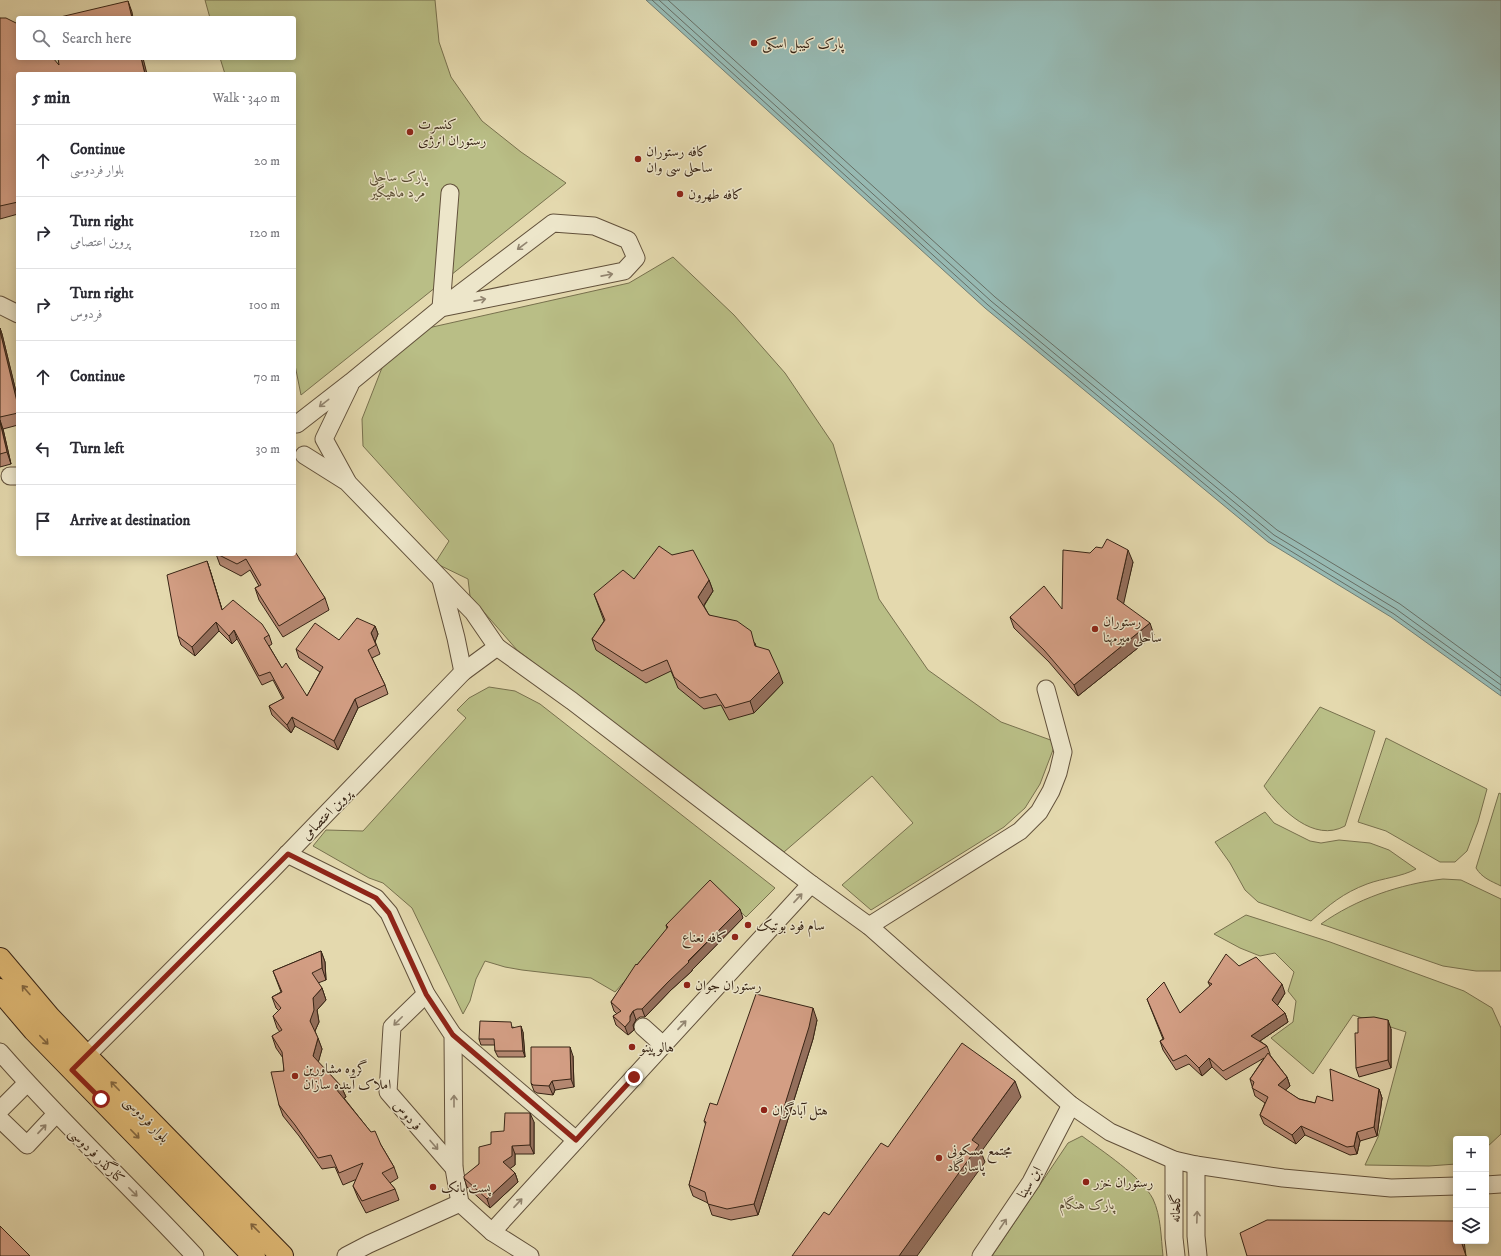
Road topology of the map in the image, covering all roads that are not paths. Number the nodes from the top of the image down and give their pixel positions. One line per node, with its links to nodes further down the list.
1 (450, 193): 3 (street)
2 (0, 305): 4 (street)
3 (441, 308): 3 (street, one-way to 3); 5 (street)
4 (16, 313)
5 (352, 382): 6 (street, one-way to 6); 7 (street)
6 (296, 425): 7 (street)
7 (324, 439): 8 (street); 9 (street)
8 (298, 453): 9 (street)
9 (347, 482): 10 (street)
10 (440, 578): 11 (street); 12 (street)
11 (497, 647): 12 (street, پروین اعتصامی); 15 (street)
12 (463, 672): 14 (street, پروین اعتصامی)
13 (1046, 689): 16 (street)
14 (288, 854): 19 (street); 24 (street, پروین اعتصامی)
15 (811, 884): 16 (street); 22 (street, one-way to 15)
16 (869, 926): 26 (street)
17 (0, 959): 24 (main road, بلوار فردوسی, one-way to 17)
18 (0, 990): 24 (main road, بلوار فردوسی, one-way to 24)
19 (426, 994): 21 (street); 33 (street, فردوس, one-way to 33)
20 (644, 1027): 22 (street)
21 (453, 1035): 30 (street); 33 (street, one-way to 21)
22 (663, 1045): 30 (street)
23 (0, 1052): 25 (street, کنارگذر فردوسی)
24 (79, 1063): 41 (main road, بلوار فردوسی, one-way to 41); 42 (main road, بلوار فردوسی, one-way to 24)
25 (27, 1084): 27 (street); 28 (street, کنارگذر فردوسی)
26 (1072, 1105): 31 (street); 45 (street, ابن سینا, one-way to 26)
27 (0, 1110)
28 (56, 1114): 29 (street, one-way to 28); 40 (street, کنارگذر فردوسی, one-way to 40)
29 (0, 1119)
30 (576, 1140): 38 (street, one-way to 30)
31 (1174, 1160): 32 (street); 46 (street, گلخانه)
32 (1196, 1165): 36 (street); 47 (street, گلخانه, one-way to 32)
33 (454, 1168): 37 (street)
34 (1501, 1184): 35 (street)
35 (1489, 1185)
36 (1453, 1186)
37 (460, 1203): 38 (street); 39 (street)
38 (492, 1232): 44 (street)
39 (374, 1250): 43 (street)
40 (195, 1256)
41 (254, 1256)
42 (282, 1256)
43 (346, 1256)
44 (530, 1256)
45 (981, 1256)
46 (1176, 1256)
47 (1198, 1256)

